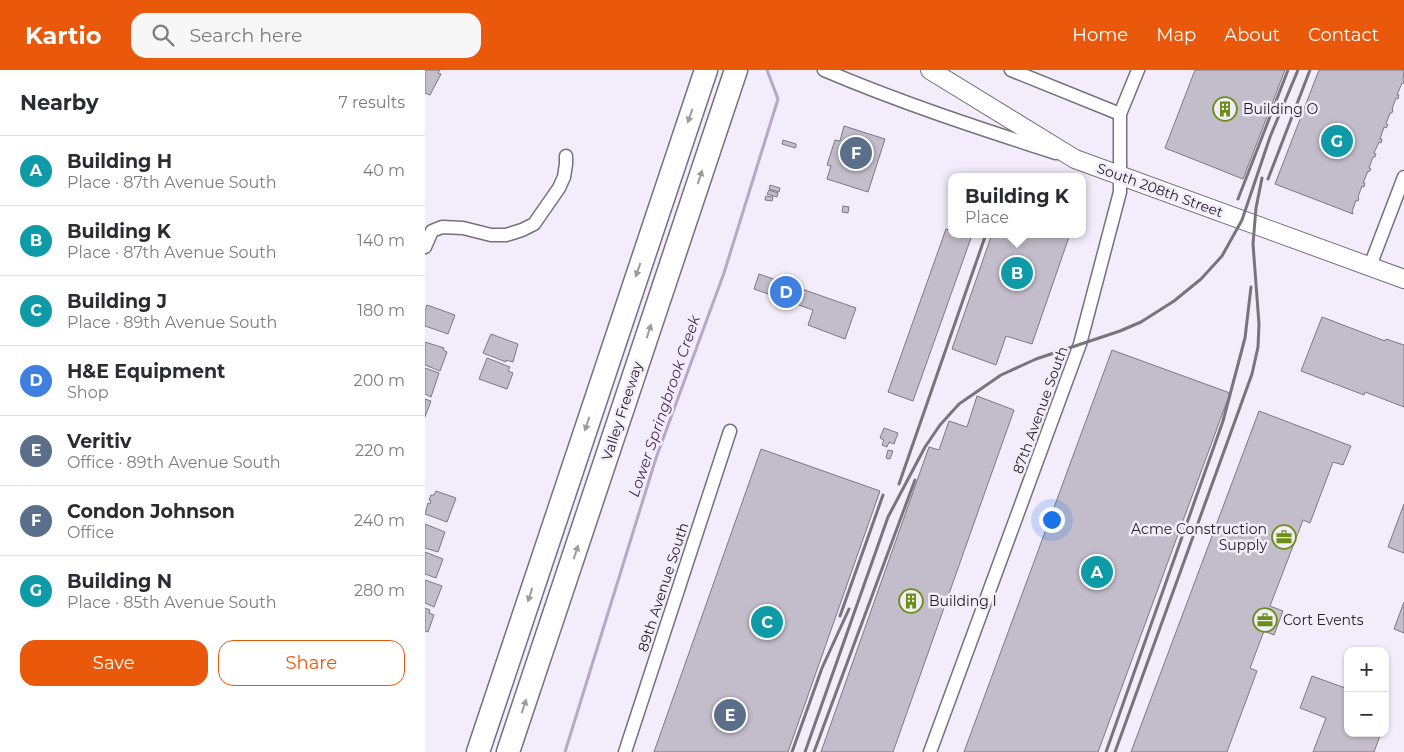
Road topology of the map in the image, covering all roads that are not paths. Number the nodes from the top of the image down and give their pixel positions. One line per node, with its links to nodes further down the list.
1 (706, 70): 16 (highway, Valley Freeway, one-way to 16)
2 (736, 70): 17 (highway, Valley Freeway, one-way to 2)
3 (824, 70): 9 (street)
4 (930, 70): 9 (street, South 208th Street)
5 (1011, 70): 7 (street)
6 (1138, 70): 7 (street, 87th Avenue South)
7 (1120, 114): 10 (street, 87th Avenue South)
8 (566, 156): 12 (street)
9 (1075, 159): 10 (street, South 208th Street)
10 (1120, 175): 13 (street, South 208th Street); 19 (street, 87th Avenue South)
11 (1404, 177): 13 (street)
12 (425, 247)
13 (1370, 266): 14 (street, South 208th Street)
14 (1404, 279)
15 (731, 431): 18 (street, 89th Avenue South)
16 (478, 752)
17 (508, 752)
18 (625, 752)
19 (930, 752)

